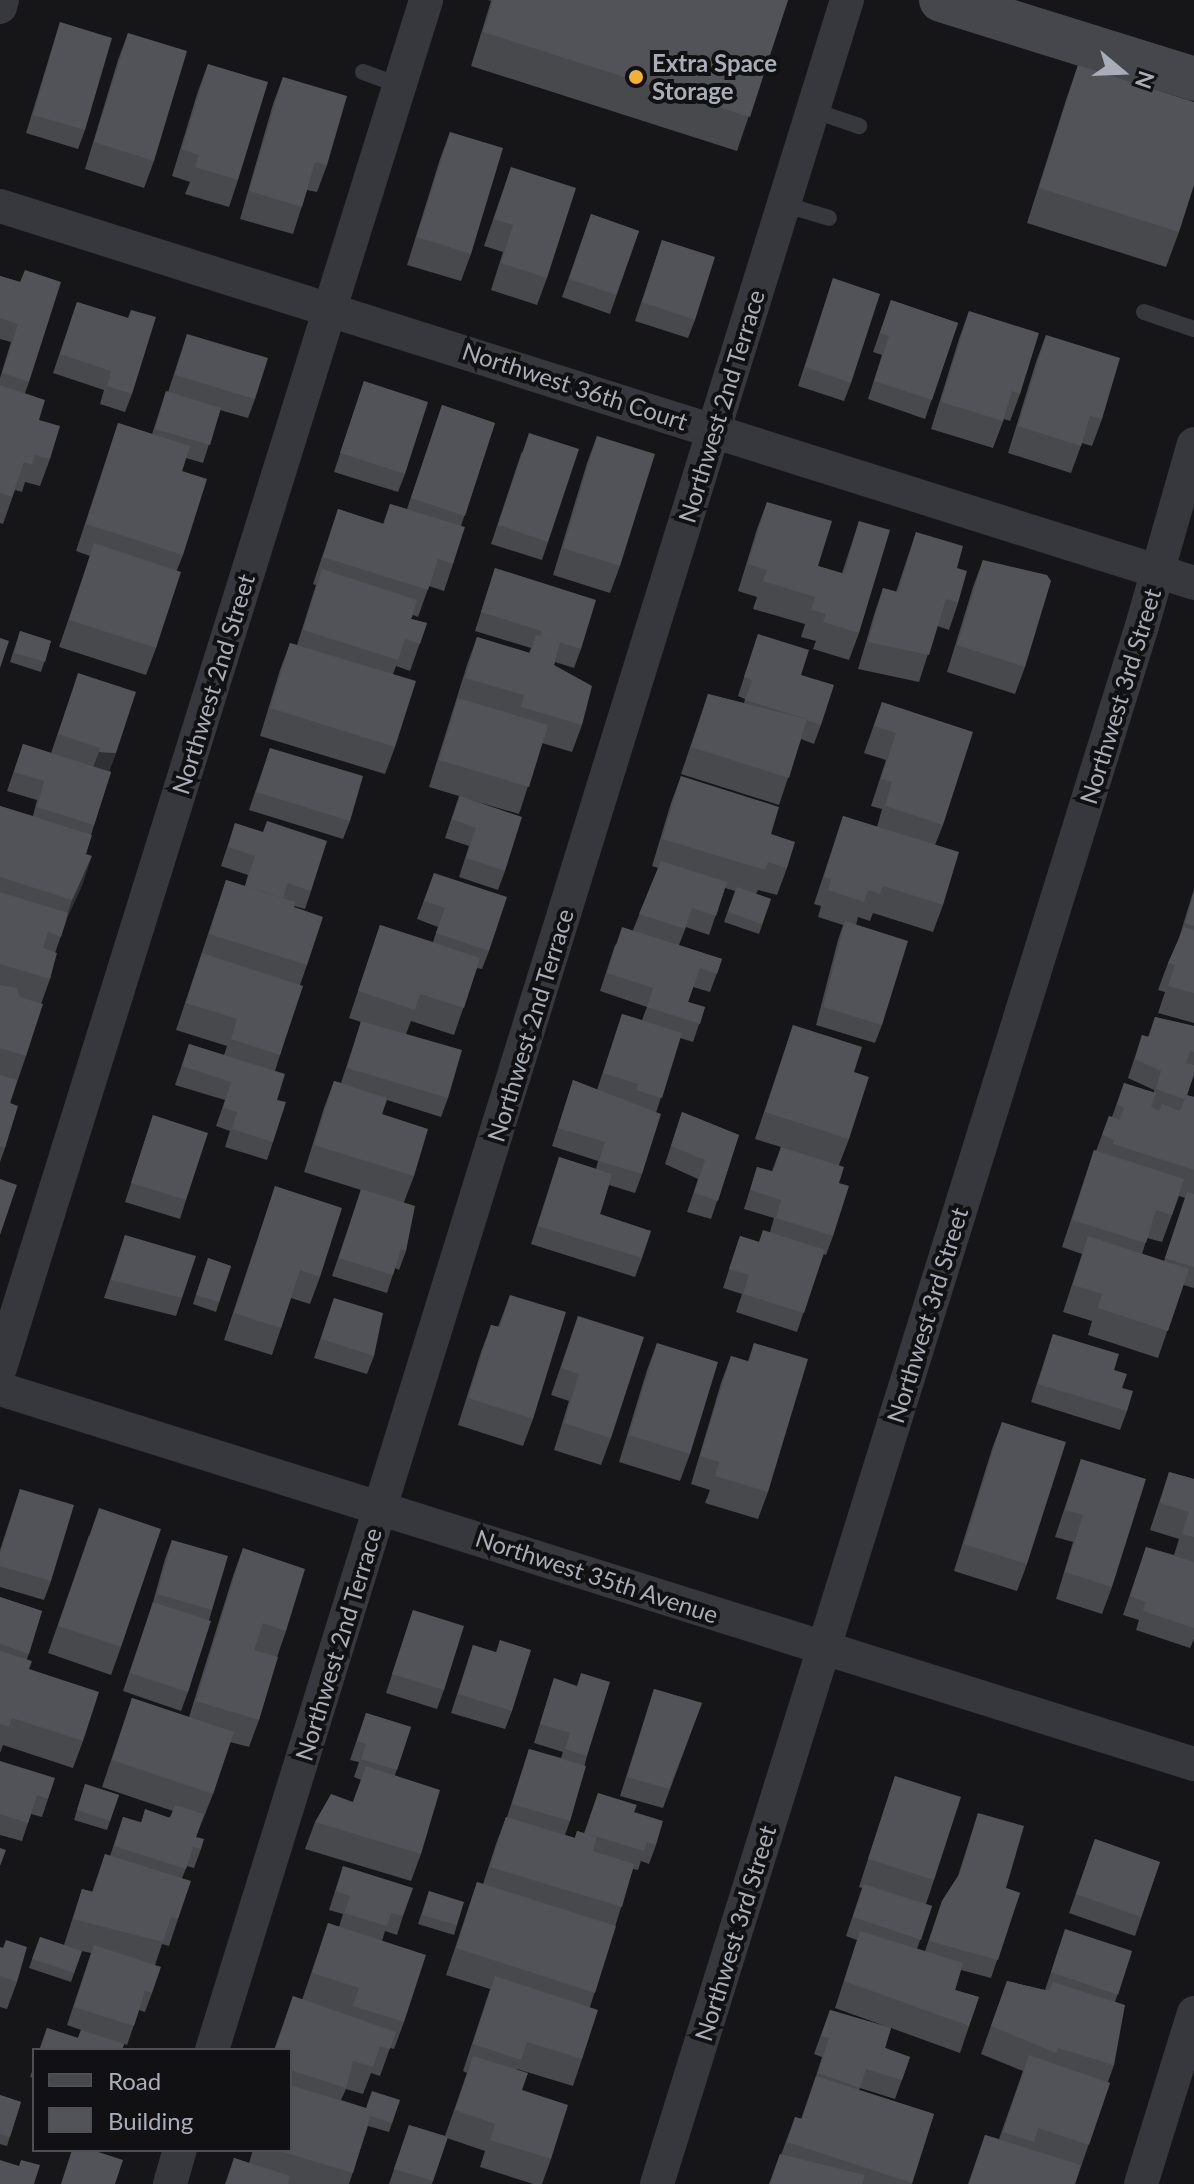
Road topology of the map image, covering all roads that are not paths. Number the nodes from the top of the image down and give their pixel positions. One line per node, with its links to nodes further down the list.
1 (2, 0): 5 (street)
2 (426, 0): 8 (street, Northwest 2nd Street)
3 (847, 0): 9 (street, Northwest 2nd Terrace)
4 (941, 0): 7 (main road)
5 (0, 7)
6 (363, 72): 8 (lane)
7 (1194, 79)
8 (399, 85): 14 (street, Northwest 2nd Street)
9 (812, 110): 10 (lane); 11 (street, Northwest 2nd Terrace)
10 (859, 126)
11 (783, 204): 13 (lane); 17 (street, Northwest 2nd Terrace)
12 (0, 206): 14 (street, Northwest 36th Court)
13 (829, 218)
14 (330, 309): 17 (street, Northwest 36th Court); 21 (street, Northwest 2nd Street)
15 (1144, 312): 16 (lane)
16 (1194, 329)
17 (714, 430): 19 (street, Northwest 36th Court); 23 (street, Northwest 2nd Terrace)
18 (1194, 444): 19 (street, Northwest 3rd Street)
19 (1157, 571): 20 (street, Northwest 36th Court); 24 (street, Northwest 3rd Street)
20 (1194, 583)
21 (0, 1368)
22 (0, 1389): 23 (street, Northwest 35th Avenue)
23 (381, 1505): 24 (street, Northwest 35th Avenue); 27 (street, Northwest 2nd Terrace)
24 (823, 1650): 25 (street, Northwest 35th Avenue); 30 (street, Northwest 3rd Street)
25 (1194, 1764)
26 (1194, 2013): 31 (street)
27 (213, 2048)
28 (179, 2152): 29 (street)
29 (170, 2184)
30 (657, 2184)
31 (1141, 2184)

